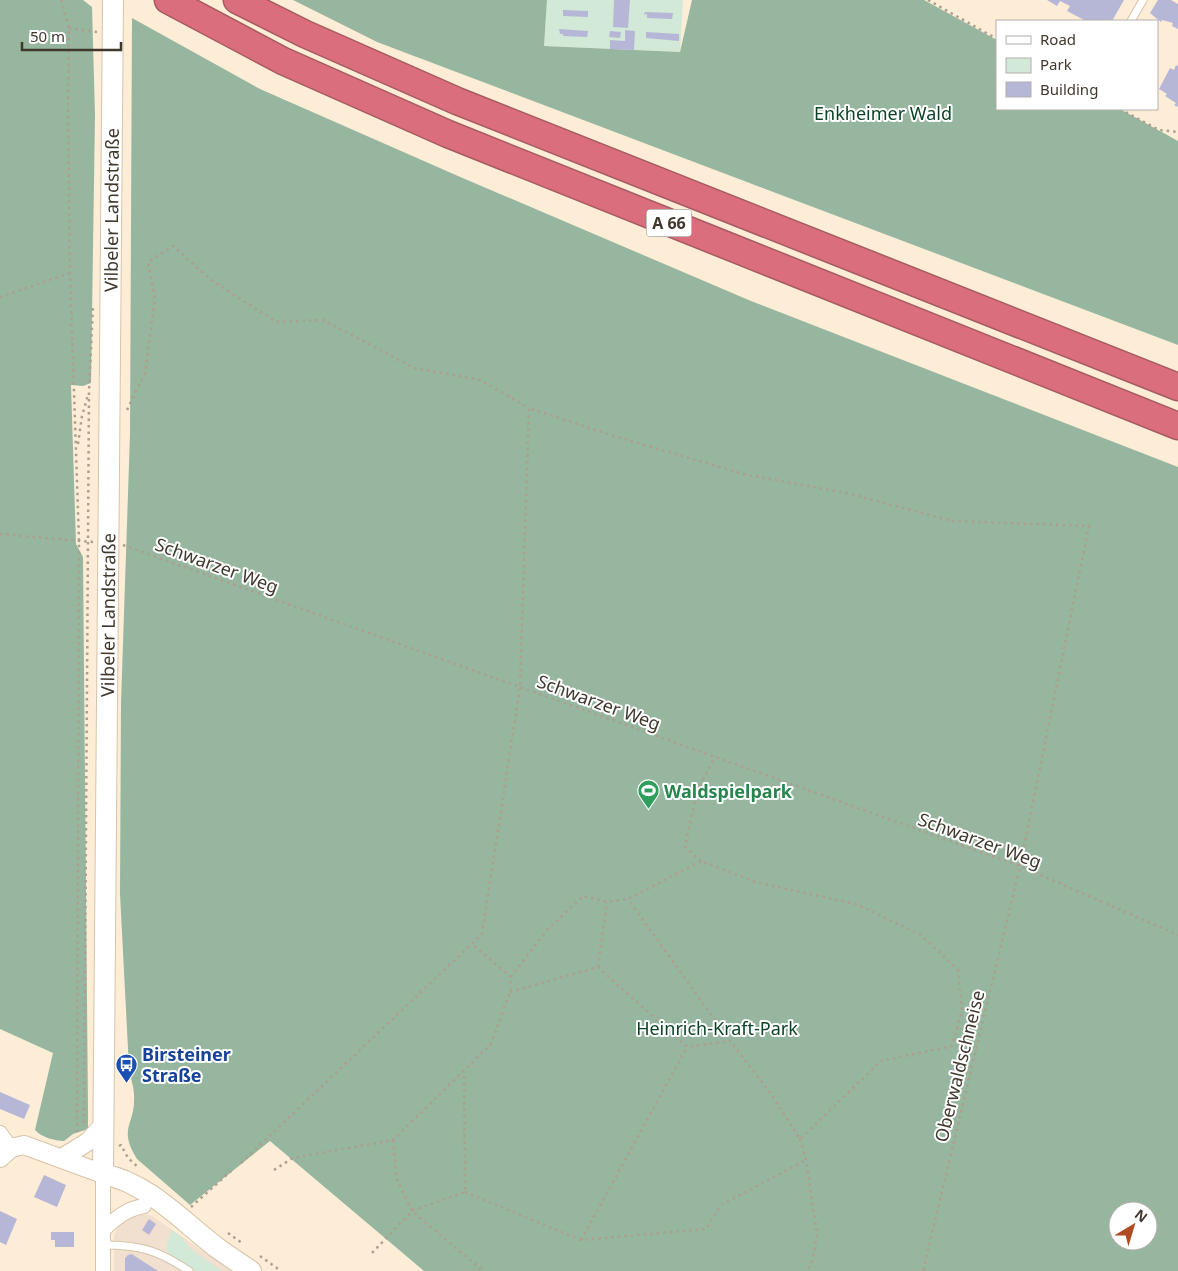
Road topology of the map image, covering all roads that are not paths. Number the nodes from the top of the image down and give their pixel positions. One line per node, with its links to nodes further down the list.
1 (168, 0): 7 (highway, A 66)
2 (236, 0): 6 (highway, A 66)
3 (1143, 0): 5 (lane)
4 (113, 6): 8 (main road, Vilbeler Landstraße)
5 (1132, 20)
6 (1178, 387)
7 (1178, 426)
8 (104, 1124): 11 (street); 12 (main road, Vilbeler Landstraße); 13 (main road)
9 (0, 1133): 10 (street)
10 (5, 1153): 11 (street)
11 (62, 1158): 12 (street)
12 (103, 1174): 13 (main road); 14 (street, Vilbeler Landstraße)
13 (142, 1197): 14 (street); 16 (main road)
14 (103, 1230): 15 (street, Vilbeler Landstraße)
15 (103, 1245): 17 (street, Vilbeler Landstraße); 18 (lane)
16 (255, 1263)
17 (103, 1271)
18 (189, 1271)

